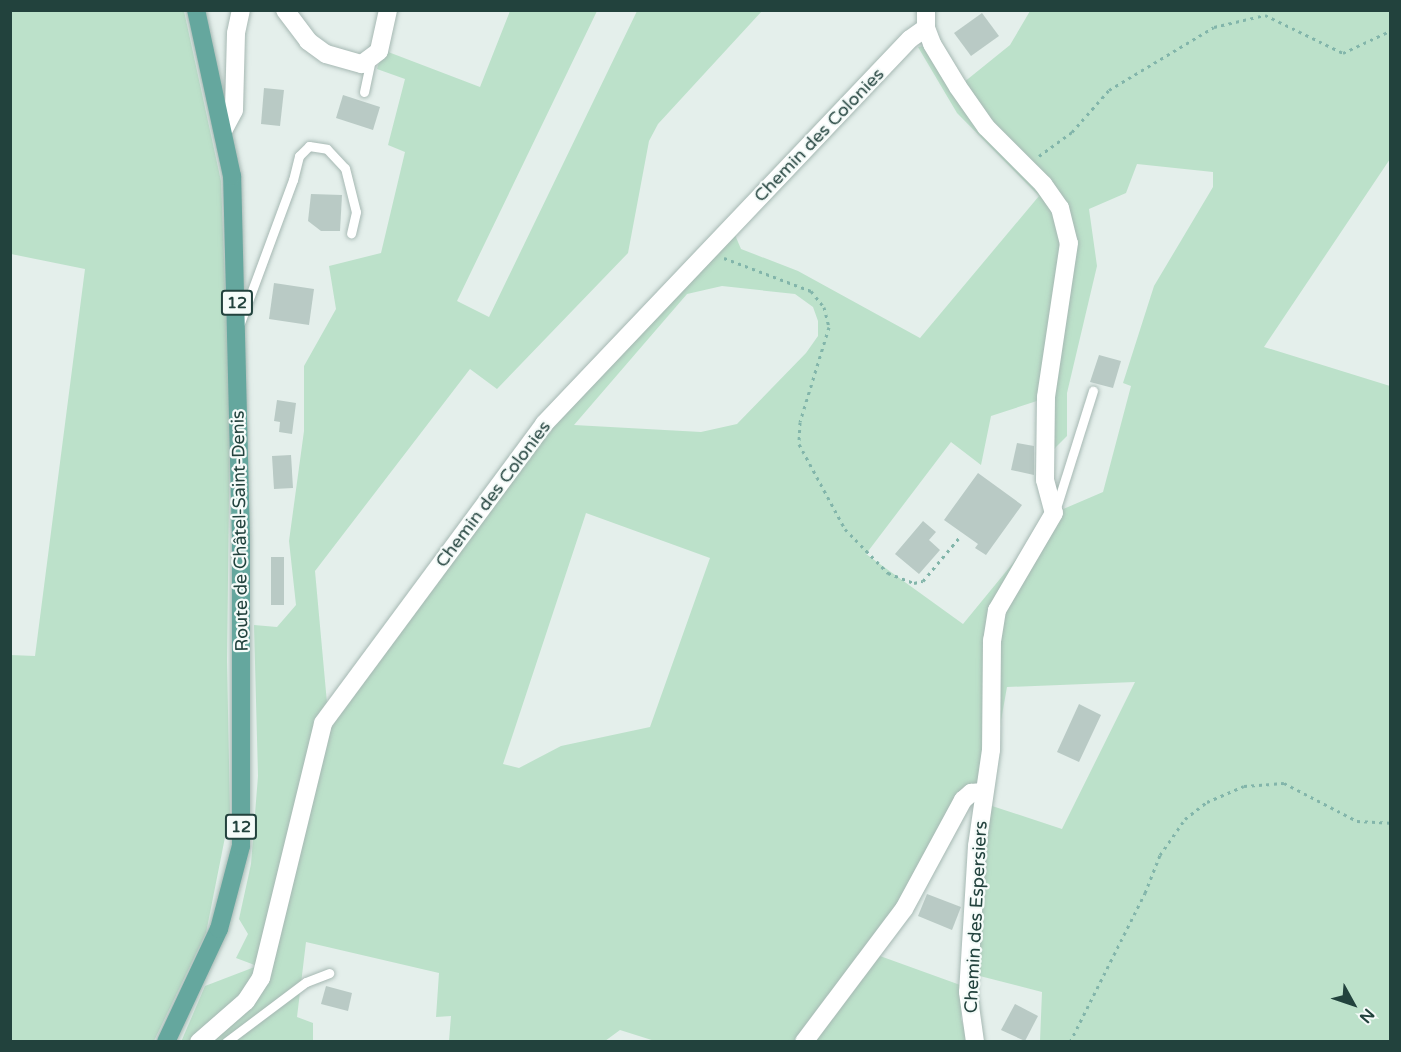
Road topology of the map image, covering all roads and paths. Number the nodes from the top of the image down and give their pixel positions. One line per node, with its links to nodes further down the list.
1 (196, 10): 9 (main road, Route de Châtel-Saint-Denis / 12)
2 (241, 10): 9 (street)
3 (285, 10): 7 (street)
4 (388, 10): 7 (street)
5 (926, 19): 10 (street); 12 (street, Chemin des Colonies)
6 (1390, 31): 10 (path)
7 (371, 58): 8 (lane)
8 (364, 92)
9 (224, 129): 13 (main road, Route de Châtel-Saint-Denis / 12)
10 (1025, 165): 15 (street)
11 (351, 233): 13 (lane)
12 (708, 251): 16 (path); 21 (street, Chemin des Colonies)
13 (237, 331): 20 (main road, Route de Châtel-Saint-Denis / 12)
14 (1094, 391): 15 (lane)
15 (1054, 513): 17 (street, Chemin des Espersiers)
16 (959, 538)
17 (983, 792): 23 (street); 24 (street, Chemin des Espersiers)
18 (1390, 823): 25 (path)
19 (329, 973): 22 (lane)
20 (166, 1041)
21 (199, 1041)
22 (226, 1041)
23 (804, 1041)
24 (975, 1041)
25 (1070, 1041)

